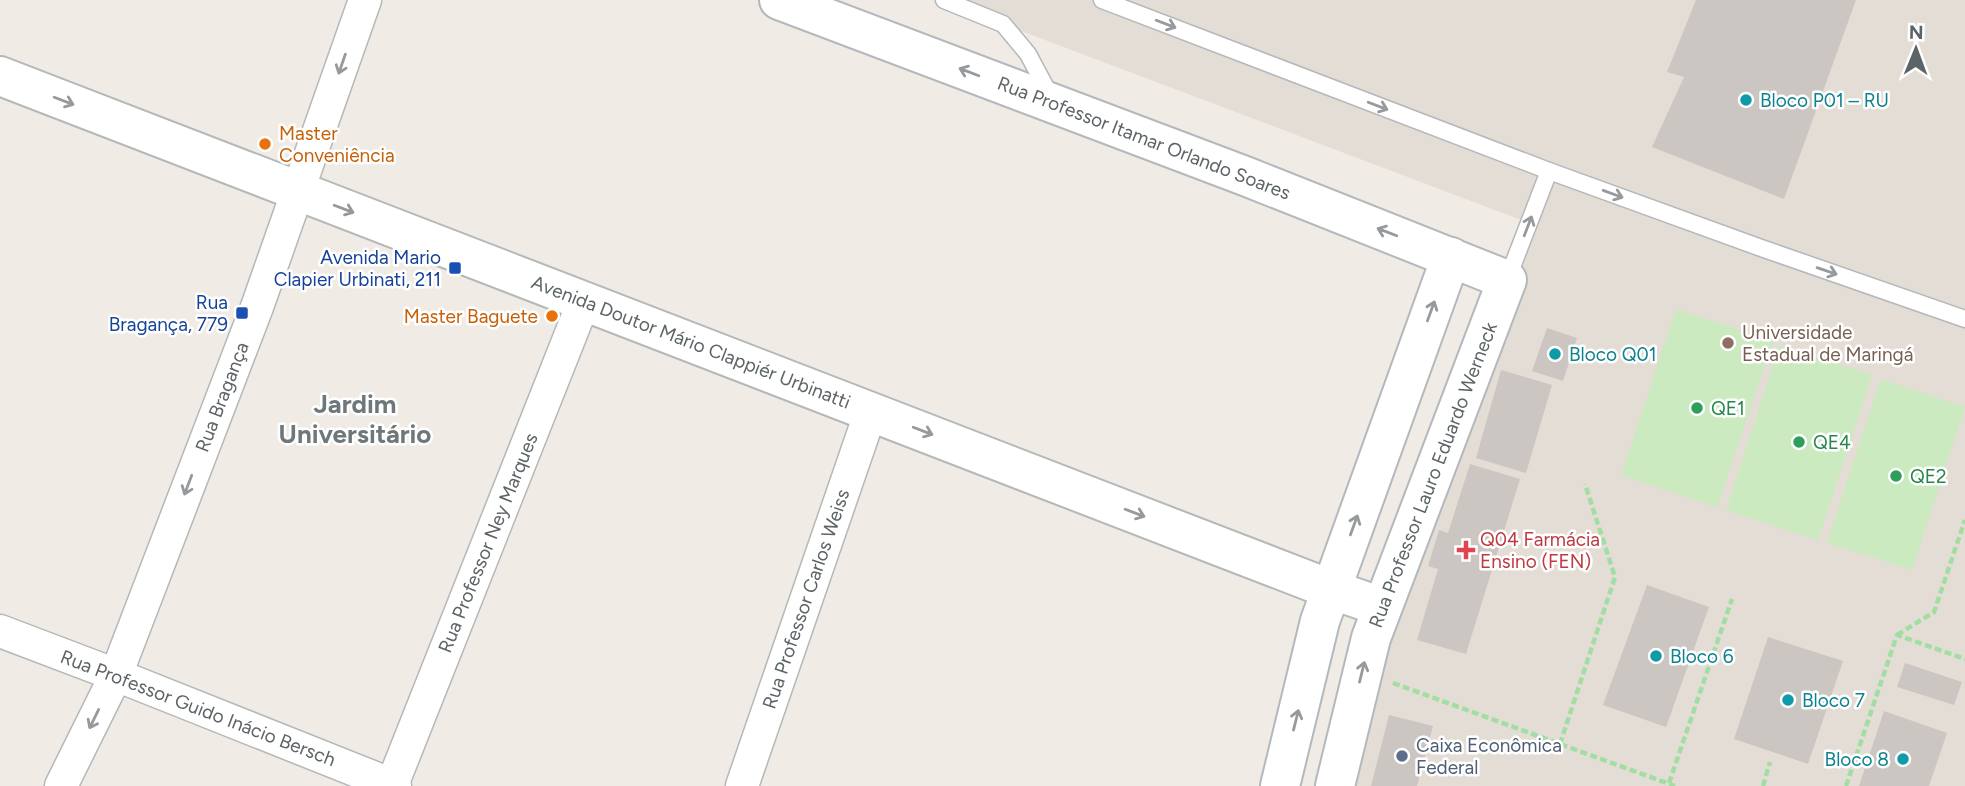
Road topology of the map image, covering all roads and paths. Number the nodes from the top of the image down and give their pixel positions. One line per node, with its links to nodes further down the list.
1 (365, 0): 8 (street, Rua Bragança, one-way to 8)
2 (779, 0): 6 (main road, Rua Professor Itamar Orlando Soares, one-way to 2)
3 (944, 0): 6 (lane)
4 (1102, 0): 7 (lane, one-way to 7)
5 (0, 76): 8 (main road, Avenida Doutor Mário Clappiér Urbinatti, one-way to 8)
6 (1055, 105): 9 (main road, Rua Professor Itamar Orlando Soares, one-way to 6)
7 (1549, 171): 10 (lane, Rua Professor Lauro Eduardo Werneck, one-way to 7); 12 (lane, one-way to 12)
8 (298, 191): 11 (main road, Avenida Doutor Mário Clappiér Urbinatti, one-way to 11); 23 (street, Rua Bragança, one-way to 23)
9 (1451, 257): 10 (main road, Rua Professor Itamar Orlando Soares); 16 (main road, one-way to 9)
10 (1507, 280): 18 (main road, Rua Professor Lauro Eduardo Werneck)
11 (584, 301): 13 (main road, Avenida Doutor Mário Clappiér Urbinatti); 26 (street, Rua Professor Ney Marques)
12 (1965, 319)
13 (871, 411): 16 (main road, Avenida Doutor Mário Clappiér Urbinatti, one-way to 16); 29 (street, Rua Professor Carlos Weiss)
14 (1585, 484): 24 (path)
15 (1965, 520): 20 (path)
16 (1331, 589): 18 (main road, Avenida Doutor Mário Clappiér Urbinatti); 30 (main road, one-way to 16)
17 (1732, 599): 27 (path)
18 (1382, 607): 22 (main road, Rua Professor Lauro Eduardo Werneck)
19 (0, 631): 23 (street, Rua Professor Guido Inácio Bersch)
20 (1897, 635): 21 (path); 34 (path)
21 (1965, 659)
22 (1363, 671): 24 (path); 31 (main road, Rua Professor Lauro Eduardo Werneck, one-way to 22)
23 (116, 675): 26 (street, Rua Professor Guido Inácio Bersch); 28 (street, Rua Bragança, one-way to 28)
24 (1560, 744): 27 (path)
25 (1770, 762): 33 (path)
26 (393, 785)
27 (1668, 785): 32 (path)
28 (61, 786)
29 (741, 786)
30 (1280, 786)
31 (1335, 786)
32 (1675, 786)
33 (1763, 786)
34 (1846, 786)

